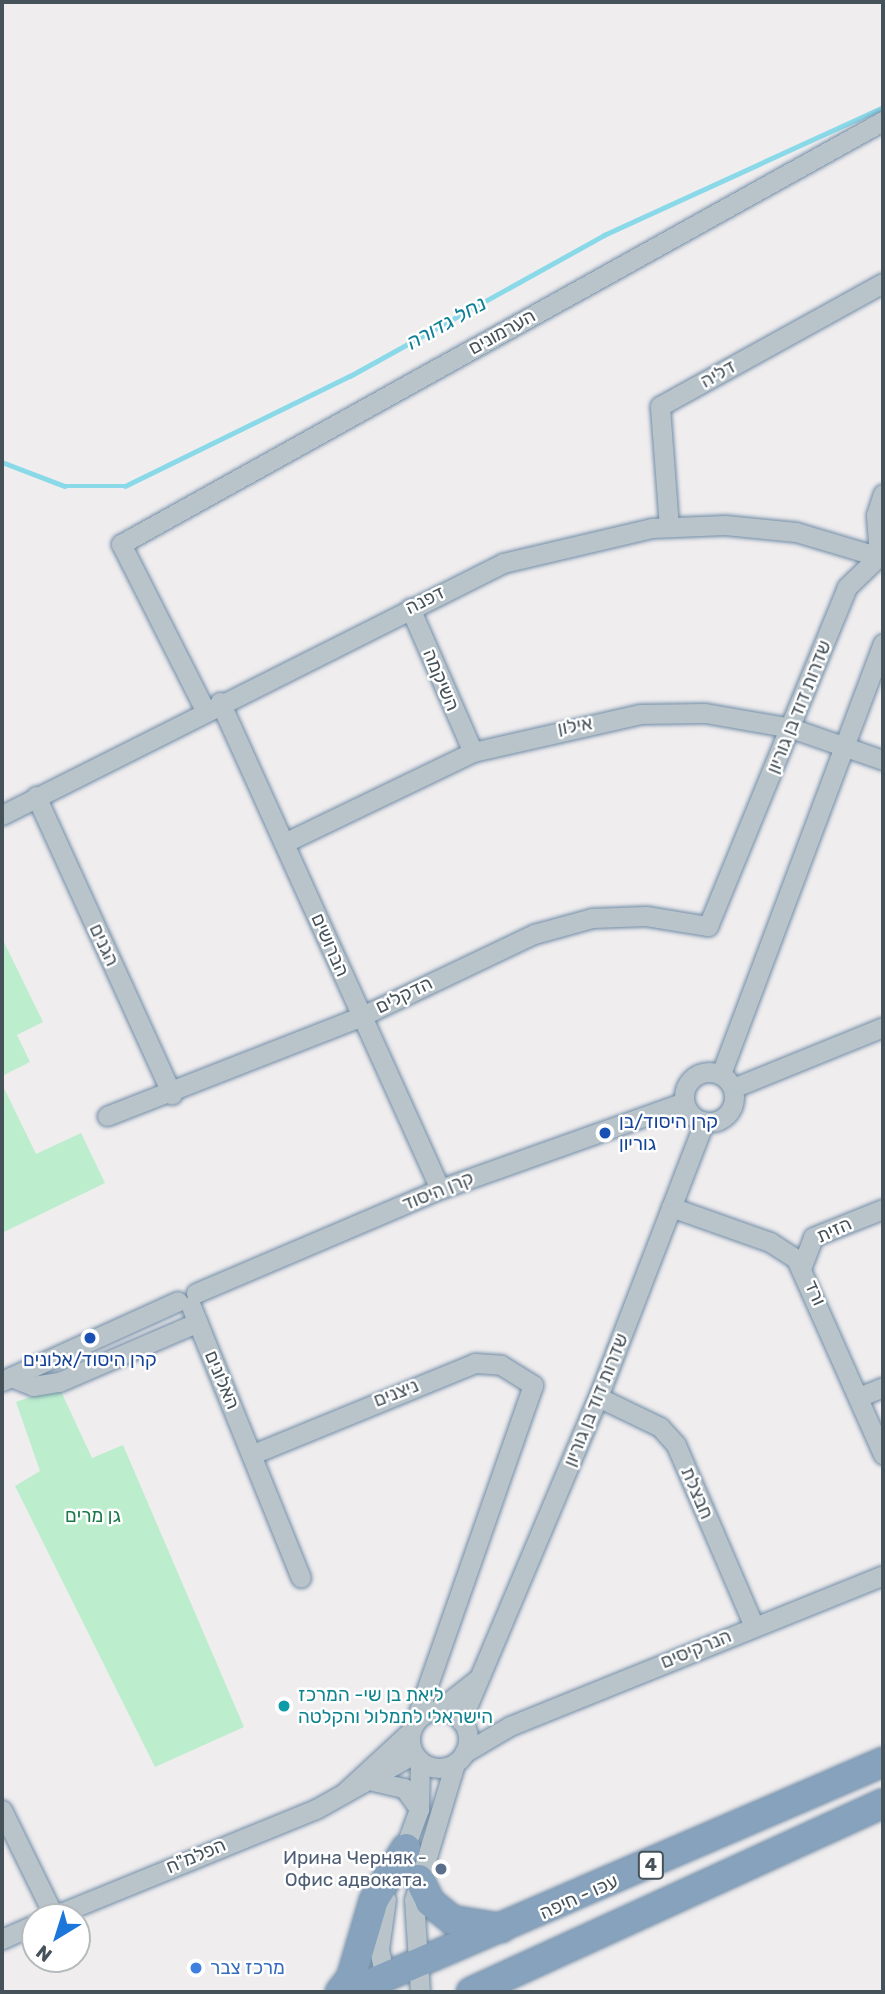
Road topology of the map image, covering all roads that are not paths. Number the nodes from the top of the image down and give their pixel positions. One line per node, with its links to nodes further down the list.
1 (883, 121): 5 (street, הערמונים)
2 (883, 282): 4 (street, דליה)
3 (883, 494): 6 (street)
4 (669, 527): 6 (street, דפנה); 7 (street, דפנה)
5 (121, 544): 9 (street, הברושים)
6 (881, 557): 10 (street, שדרות דוד בן גוריון)
7 (410, 608): 9 (street, דפנה); 12 (street, השיקמה)
8 (883, 645): 11 (street)
9 (213, 706): 14 (street, דפנה); 16 (street, הברושים)
10 (791, 728): 11 (street, אילון); 12 (street, אילון); 17 (street, שדרות דוד בן גוריון)
11 (846, 746): 13 (street, אילון); 20 (street)
12 (473, 752): 16 (street, אילון)
13 (883, 760)
14 (36, 796): 15 (street, דפנה); 21 (street, הגנים)
15 (2, 815)
16 (284, 843): 18 (street, הברושים)
17 (708, 926): 18 (street, הדקלים)
18 (362, 1016): 21 (street, הדקלים); 25 (street, הברושים)
19 (883, 1027): 20 (street)
20 (727, 1081): 22 (street); 24 (street)
21 (172, 1094): 23 (street, הדקלים)
22 (684, 1102): 24 (street); 25 (street, קרן היסוד)
23 (107, 1116)
24 (704, 1122): 26 (street, שדרות דוד בן גוריון)
25 (440, 1189): 29 (street, קרן היסוד)
26 (671, 1207): 28 (street, ורד); 33 (street, שדרות דוד בן גוריון)
27 (883, 1209): 28 (street, הזית)
28 (802, 1266): 32 (street, ורד)
29 (191, 1306): 30 (street, קרן היסוד); 30 (street); 34 (street, האלונים)
30 (6, 1379)
31 (883, 1387): 32 (street)
32 (861, 1396): 35 (street, ורד)
33 (598, 1397): 38 (street, חבצלת); 39 (street, שדרות דוד בן גוריון)
34 (253, 1454): 37 (street, האלונים); 43 (street, ניצנים)
35 (883, 1454)
36 (883, 1575): 38 (street, הנרקיסים)
37 (301, 1578)
38 (754, 1626): 42 (street, הנרקיסים)
39 (482, 1675): 40 (street, שדרות דוד בן גוריון); 41 (street, שדרות דוד בן גוריון)
40 (437, 1711): 41 (street); 43 (street)
41 (463, 1724): 42 (street, הנרקיסים); 45 (street)
42 (510, 1726): 45 (street, הנרקיסים)
43 (413, 1728): 44 (street); 48 (street, הפלמ"ח)
44 (417, 1758): 45 (street); 47 (street, הפלמ"ח); 50 (street)
45 (460, 1758): 53 (street)
46 (883, 1762): 56 (highway, עכו - חיפה / 4)
47 (373, 1782): 48 (street, הפלמ"ח); 50 (street)
48 (341, 1796): 55 (street, הפלמ"ח)
49 (883, 1803): 64 (highway, עכו - חיפה / 4)
50 (419, 1809): 52 (street)
51 (2, 1810): 54 (street)
52 (406, 1849): 60 (street); 61 (highway)
53 (419, 1879): 56 (highway); 59 (street)
54 (46, 1903)
55 (83, 1903)
56 (510, 1928): 59 (highway, עכו - חיפה / 4)
57 (21, 1930): 58 (street)
58 (2, 1939)
59 (416, 1964): 60 (highway, עכו - חיפה / 4); 63 (street)
60 (385, 1976): 62 (highway, עכו - חיפה / 4)
61 (340, 1992)
62 (350, 1992)
63 (420, 1992)
64 (471, 1992)

